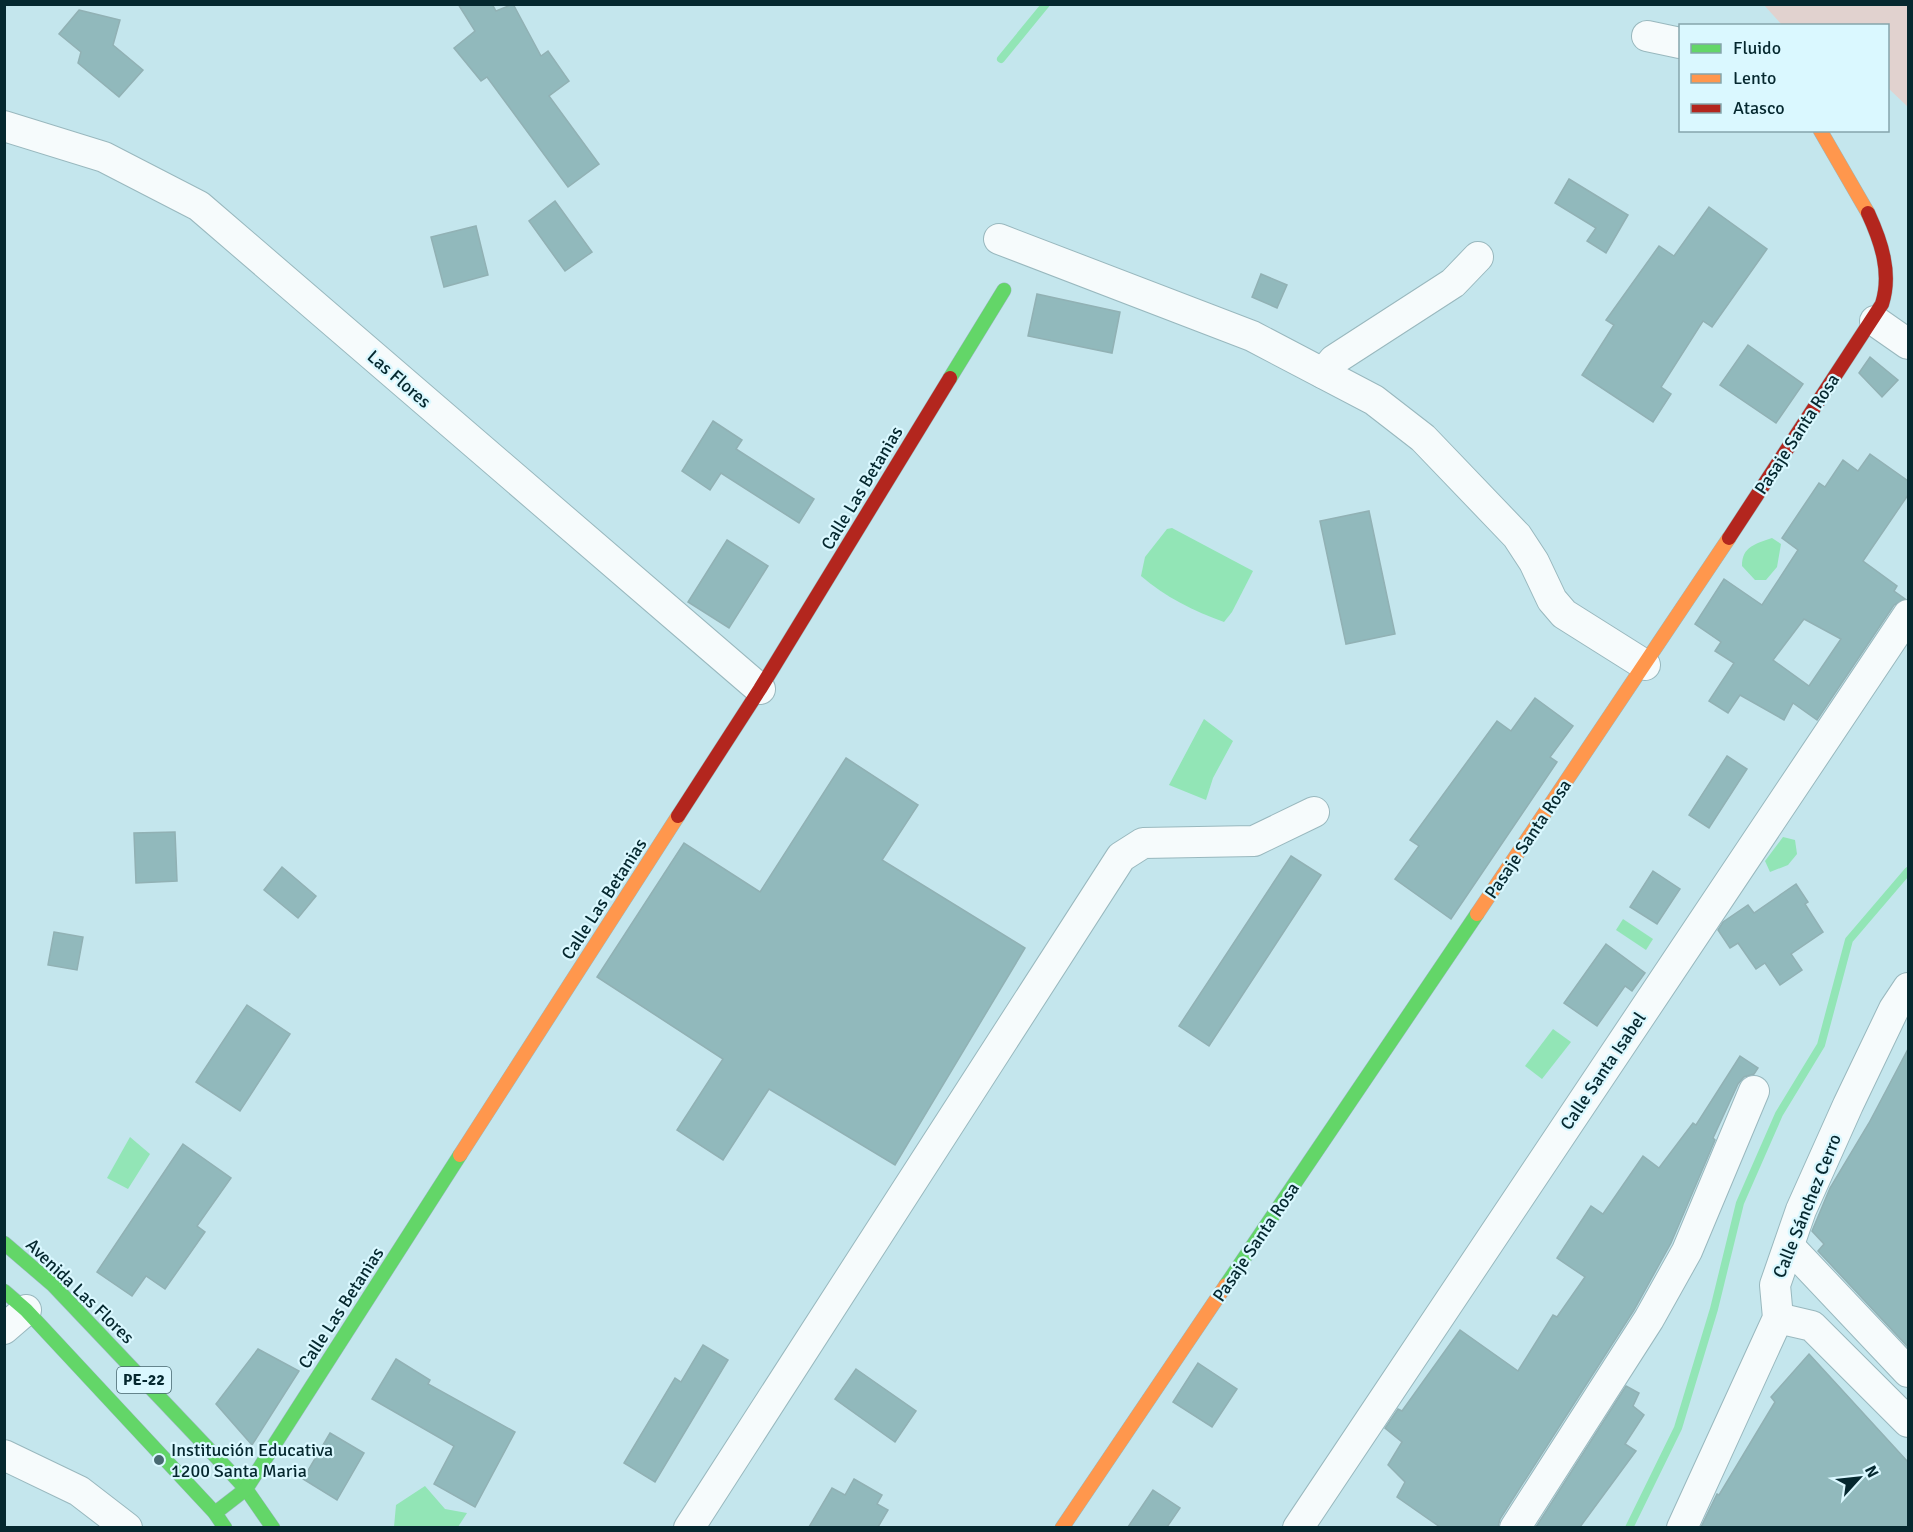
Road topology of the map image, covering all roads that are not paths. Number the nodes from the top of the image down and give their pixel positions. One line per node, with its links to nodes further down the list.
1 (1647, 36): 2 (street)
2 (1679, 43)
3 (4, 126): 13 (street, Las Flores)
4 (1821, 132): 8 (main road, Pasaje Santa Rosa)
5 (999, 238): 10 (street)
6 (1478, 257): 10 (street)
7 (1004, 290): 13 (main road, Calle Las Betanias)
8 (1875, 321): 9 (street); 12 (main road, Pasaje Santa Rosa)
9 (1908, 344)
10 (1323, 373): 12 (street)
11 (1908, 615): 33 (street, Calle Santa Isabel)
12 (1645, 665): 32 (main road, Pasaje Santa Rosa)
13 (760, 689): 26 (main road, Calle Las Betanias)
14 (1314, 812): 31 (street)
15 (1904, 1007): 18 (street, Calle Sánchez Cerro)
16 (1754, 1091): 34 (street)
17 (4, 1243): 26 (main road, Avenida Las Flores / PE-22)
18 (1789, 1246): 19 (street); 21 (street, Calle Sánchez Cerro)
19 (1835, 1294): 22 (street); 23 (street)
20 (12, 1310): 27 (main road, PE-22)
21 (1778, 1318): 22 (street); 35 (street, Calle Sánchez Cerro)
22 (1812, 1326): 24 (street)
23 (1908, 1372)
24 (1908, 1422)
25 (4, 1455): 28 (street)
26 (246, 1489): 27 (main road, Calle Las Betanias); 30 (main road, Avenida Las Flores / PE-22)
27 (215, 1513): 29 (main road, PE-22)
28 (128, 1527)
29 (225, 1527)
30 (273, 1527)
31 (689, 1527)
32 (1062, 1527)
33 (1298, 1527)
34 (1515, 1527)
35 (1682, 1527)

